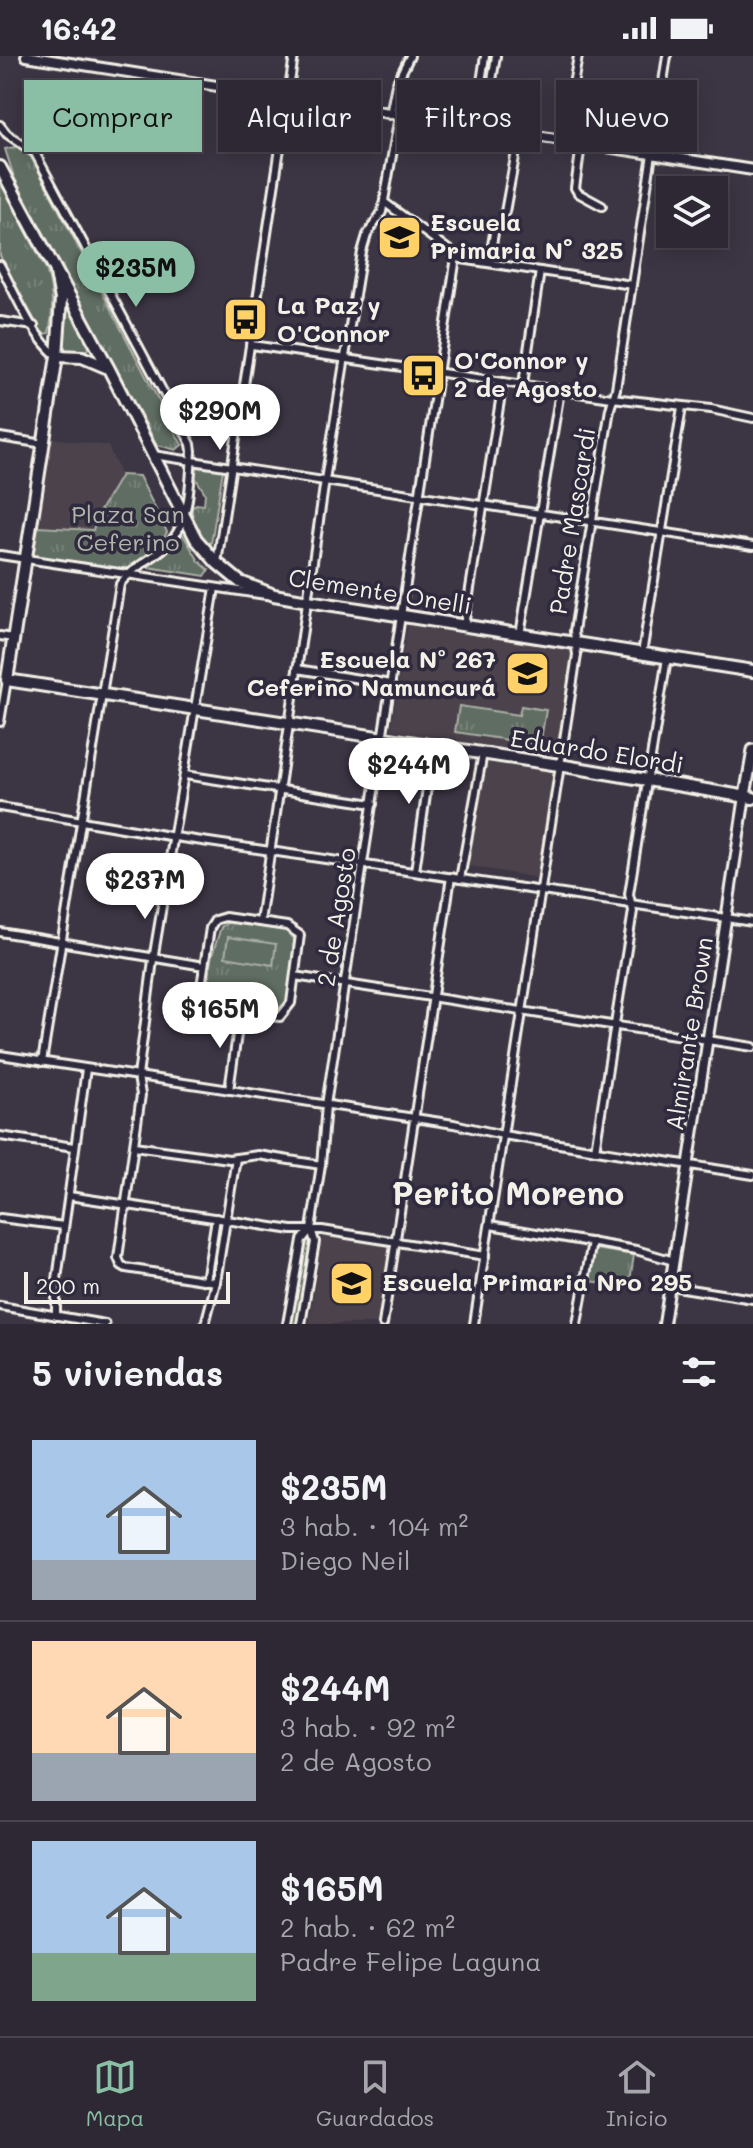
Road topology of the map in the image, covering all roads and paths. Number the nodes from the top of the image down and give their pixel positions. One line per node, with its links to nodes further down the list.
1 (26, 56): 8 (street)
2 (294, 56): 9 (street)
3 (410, 56): 15 (street)
4 (485, 56): 10 (street)
5 (496, 56): 11 (street)
6 (578, 56): 12 (street)
7 (667, 56): 22 (street, Padre Mascardi)
8 (38, 57): 13 (street)
9 (291, 80)
10 (481, 80)
11 (492, 80)
12 (574, 80)
13 (218, 87)
14 (381, 114): 15 (street)
15 (394, 116): 16 (street); 25 (street)
16 (397, 116)
17 (0, 125): 51 (street)
18 (280, 152): 37 (street)
19 (516, 152): 27 (street)
20 (580, 152): 26 (street)
21 (631, 152): 22 (street)
22 (652, 155): 24 (street); 34 (street, Padre Mascardi)
23 (0, 167): 33 (main road)
24 (753, 170)
25 (384, 202): 29 (street); 39 (street)
26 (602, 206)
27 (505, 212)
28 (495, 227): 30 (street)
29 (456, 257): 30 (street); 41 (street, 2 de Agosto)
30 (489, 263): 32 (street)
31 (0, 265): 36 (street)
32 (540, 271): 34 (street); 43 (street)
33 (56, 273): 38 (main road); 40 (main road)
34 (632, 285): 45 (street, Padre Mascardi)
35 (0, 321): 36 (street)
36 (34, 326): 38 (street)
37 (252, 345): 39 (street); 52 (street)
38 (57, 356): 40 (main road); 49 (main road)
39 (346, 359): 41 (street); 53 (street)
40 (109, 369): 50 (main road)
41 (437, 373): 42 (street); 54 (street, 2 de Agosto)
42 (503, 382): 43 (street); 55 (street)
43 (523, 384): 44 (street)
44 (560, 391): 45 (street); 56 (street)
45 (612, 398): 46 (street); 58 (street, Padre Mascardi)
46 (682, 407): 47 (street); 59 (street)
47 (753, 418)
48 (0, 437): 49 (street)
49 (44, 444): 62 (main road)
50 (153, 455): 51 (street); 57 (main road)
51 (191, 461): 52 (street); 57 (street)
52 (233, 466): 53 (street); 63 (street)
53 (325, 480): 54 (street); 67 (street)
54 (419, 495): 55 (street); 68 (street, 2 de Agosto)
55 (483, 505): 56 (street); 69 (street)
56 (540, 514): 58 (street); 70 (street)
57 (183, 518): 63 (main road); 64 (street)
58 (592, 523): 59 (street); 73 (street, Padre Mascardi)
59 (661, 533): 60 (street); 74 (street)
60 (753, 546)
61 (0, 555): 62 (street, Clemente Onelli)
62 (25, 559): 64 (street, Clemente Onelli); 72 (main road)
63 (217, 563): 66 (main road)
64 (126, 575): 65 (street, Clemente Onelli); 80 (street)
65 (215, 588): 66 (street, Clemente Onelli); 82 (street)
66 (274, 595): 67 (main road, Clemente Onelli)
67 (308, 601): 68 (main road, Clemente Onelli); 76 (street)
68 (401, 616): 69 (main road, Clemente Onelli); 79 (street, 2 de Agosto)
69 (464, 626): 70 (main road, Clemente Onelli)
70 (520, 635): 73 (main road, Clemente Onelli)
71 (0, 636): 72 (street)
72 (13, 638): 78 (main road)
73 (575, 644): 74 (main road, Clemente Onelli); 89 (street, Padre Mascardi)
74 (642, 654): 75 (main road, Clemente Onelli)
75 (667, 658): 77 (main road, Clemente Onelli); 91 (street)
76 (297, 669): 79 (street); 84 (street)
77 (753, 671)
78 (7, 680): 80 (main road, Eduardo Elordi); 81 (street)
79 (391, 684): 85 (street, 2 de Agosto)
80 (101, 694): 82 (main road, Eduardo Elordi); 96 (street)
81 (2, 700): 83 (street)
82 (195, 709): 84 (main road, Eduardo Elordi); 90 (street)
83 (0, 722)
84 (290, 724): 85 (main road, Eduardo Elordi); 92 (street)
85 (382, 738): 86 (main road, Eduardo Elordi); 94 (street, 2 de Agosto)
86 (433, 746): 88 (main road, Eduardo Elordi); 100 (street)
87 (753, 750): 93 (main road, Almirante Brown)
88 (483, 753): 89 (main road, Eduardo Elordi); 102 (street)
89 (559, 765): 91 (main road, Eduardo Elordi); 103 (street, Padre Mascardi)
90 (185, 775): 92 (street); 97 (street)
91 (647, 780): 93 (main road, Eduardo Elordi); 104 (street)
92 (279, 789): 94 (street); 98 (street)
93 (749, 797): 105 (street, Almirante Brown)
94 (373, 804): 99 (street, 2 de Agosto)
95 (0, 807): 96 (street)
96 (82, 821): 97 (street); 109 (street)
97 (175, 837): 98 (street); 110 (street)
98 (269, 850): 99 (street); 106 (street)
99 (363, 863): 100 (street); 113 (street, 2 de Agosto)
100 (415, 871): 101 (street)
101 (451, 877): 102 (street); 114 (street)
102 (460, 879): 103 (street)
103 (539, 892): 104 (street); 115 (street, Padre Mascardi)
104 (631, 904): 105 (street); 117 (street)
105 (728, 918): 107 (street); 118 (street, Almirante Brown)
106 (260, 922): 111 (street); 112 (street)
107 (753, 922)
108 (0, 932): 109 (street)
109 (61, 944): 110 (street); 121 (street)
110 (153, 960): 111 (street); 123 (street)
111 (204, 966): 116 (street)
112 (295, 976): 113 (street); 116 (street)
113 (345, 984): 114 (street); 125 (street, 2 de Agosto)
114 (433, 997): 115 (street); 126 (street)
115 (522, 1011): 117 (street); 127 (street, Padre Mascardi)
116 (240, 1014): 124 (street)
117 (616, 1026): 118 (street); 131 (street)
118 (709, 1041): 119 (street); 134 (street, Almirante Brown)
119 (753, 1047)
120 (0, 1055): 121 (street)
121 (42, 1062): 122 (street)
122 (86, 1069): 123 (street); 130 (street)
123 (138, 1076): 124 (street); 129 (street)
124 (229, 1090): 125 (street)
125 (326, 1105): 126 (street); 133 (street, 2 de Agosto)
126 (414, 1119): 127 (street); 144 (street)
127 (503, 1135): 131 (street); 141 (street, Padre Mascardi)
128 (0, 1136): 130 (street)
129 (134, 1146): 132 (street); 137 (street)
130 (74, 1147): 136 (street)
131 (595, 1150): 134 (street)
132 (236, 1158): 133 (street); 140 (street)
133 (321, 1165): 143 (street, 2 de Agosto)
134 (689, 1165): 135 (street); 147 (street, Almirante Brown)
135 (753, 1175)
136 (69, 1196): 137 (street); 142 (street)
137 (125, 1205): 139 (street); 148 (street)
138 (0, 1218): 142 (street)
139 (216, 1218): 140 (street); 148 (street)
140 (227, 1220): 143 (street); 149 (street)
141 (490, 1225): 145 (street); 146 (street, Padre Mascardi)
142 (64, 1226): 153 (street)
143 (311, 1229): 144 (street); 157 (street, 2 de Agosto); 158 (street, 2 de Agosto)
144 (396, 1241): 146 (street); 159 (street)
145 (592, 1242): 147 (street); 161 (street)
146 (485, 1256): 160 (street, Padre Mascardi)
147 (674, 1261): 150 (street, Almirante Brown)
148 (206, 1281): 149 (street)
149 (216, 1282): 156 (street)
150 (670, 1286): 151 (street); 162 (street, Almirante Brown)
151 (753, 1299)
152 (0, 1306): 153 (street)
153 (56, 1316): 154 (street)
154 (96, 1323): 155 (street)
155 (105, 1324)
156 (205, 1324)
157 (287, 1324)
158 (301, 1324)
159 (383, 1324)
160 (474, 1324)
161 (577, 1324)
162 (664, 1324)

